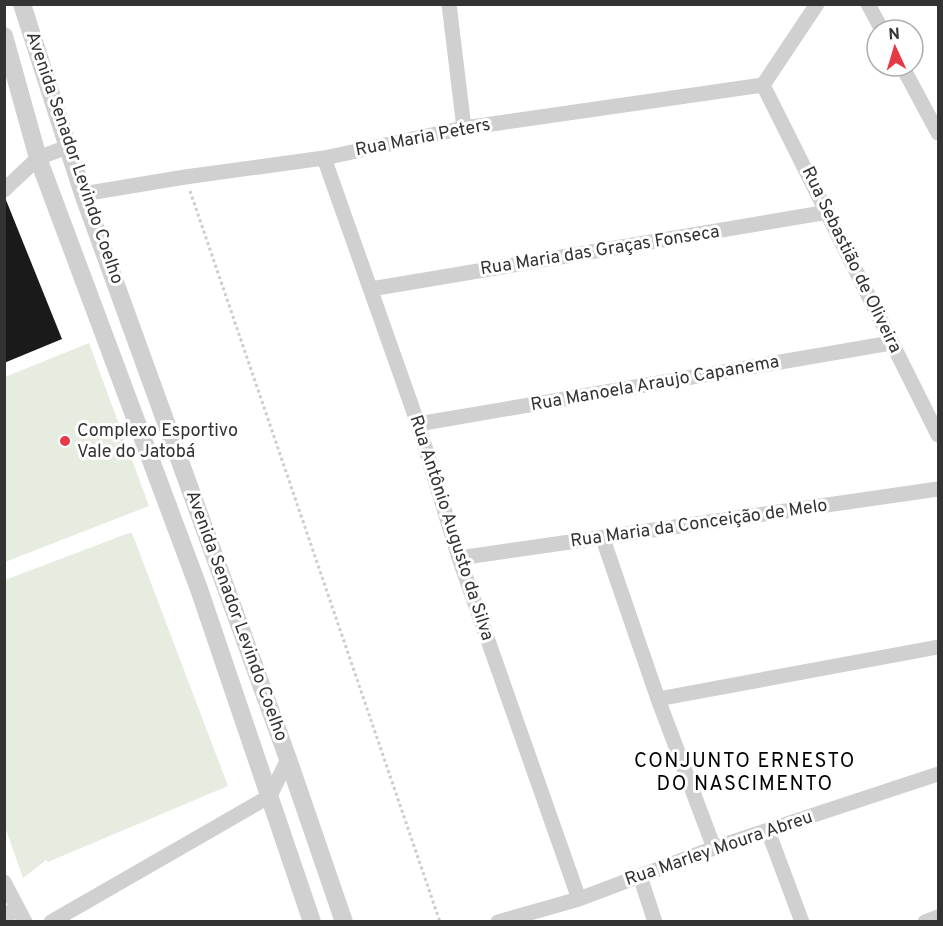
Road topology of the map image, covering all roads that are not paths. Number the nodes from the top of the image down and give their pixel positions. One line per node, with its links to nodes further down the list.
1 (449, 4): 9 (street)
2 (817, 4): 8 (street)
3 (868, 4): 5 (street)
4 (26, 5): 11 (street, Avenida Senador Levindo Coelho)
5 (876, 18)
6 (4, 36): 12 (street, Avenida Senador Levindo Coelho)
7 (909, 78): 10 (street)
8 (763, 85): 9 (street, Rua Maria Peters); 16 (street, Rua Sebastião de Oliveira)
9 (464, 128): 13 (street, Rua Maria Peters)
10 (939, 133)
11 (67, 147): 12 (street); 15 (street, Avenida Senador Levindo Coelho)
12 (39, 158): 14 (street); 19 (street, Avenida Senador Levindo Coelho)
13 (324, 158): 15 (street, Rua Maria Peters); 17 (street, Rua Antônio Augusto da Silva)
14 (4, 190)
15 (83, 194): 18 (street, Avenida Senador Levindo Coelho)
16 (828, 212): 17 (street, Rua Maria das Graças Fonseca); 20 (street, Rua Sebastião de Oliveira)
17 (371, 289): 21 (street, Rua Antônio Augusto da Silva)
18 (122, 302): 19 (street); 28 (street, Avenida Senador Levindo Coelho)
19 (96, 313): 30 (street, Avenida Senador Levindo Coelho)
20 (891, 343): 21 (street, Rua Manoela Araujo Capanema); 22 (street, Rua Sebastião de Oliveira)
21 (418, 424): 25 (street, Rua Antônio Augusto da Silva)
22 (939, 435)
23 (939, 489): 24 (street, Rua Maria da Conceição de Melo)
24 (603, 539): 25 (street, Rua Maria da Conceição de Melo); 27 (street)
25 (459, 558): 35 (street, Rua Antônio Augusto da Silva)
26 (939, 647): 27 (street)
27 (658, 699): 32 (street)
28 (288, 759): 30 (street); 42 (street, Avenida Senador Levindo Coelho)
29 (939, 774): 31 (street, Rua Marley Moura Abreu)
30 (270, 796): 40 (street); 41 (street, Avenida Senador Levindo Coelho)
31 (768, 831): 32 (street, Rua Marley Moura Abreu); 45 (street)
32 (714, 848): 33 (street, Rua Marley Moura Abreu)
33 (640, 876): 35 (street, Rua Marley Moura Abreu); 44 (street)
34 (4, 882): 36 (street)
35 (579, 899): 43 (street, Rua Marley Moura Abreu)
36 (16, 906): 38 (street); 39 (street)
37 (939, 917): 46 (street)
38 (4, 920)
39 (25, 921)
40 (51, 921)
41 (312, 921)
42 (344, 921)
43 (499, 921)
44 (655, 921)
45 (802, 921)
46 (925, 921)

